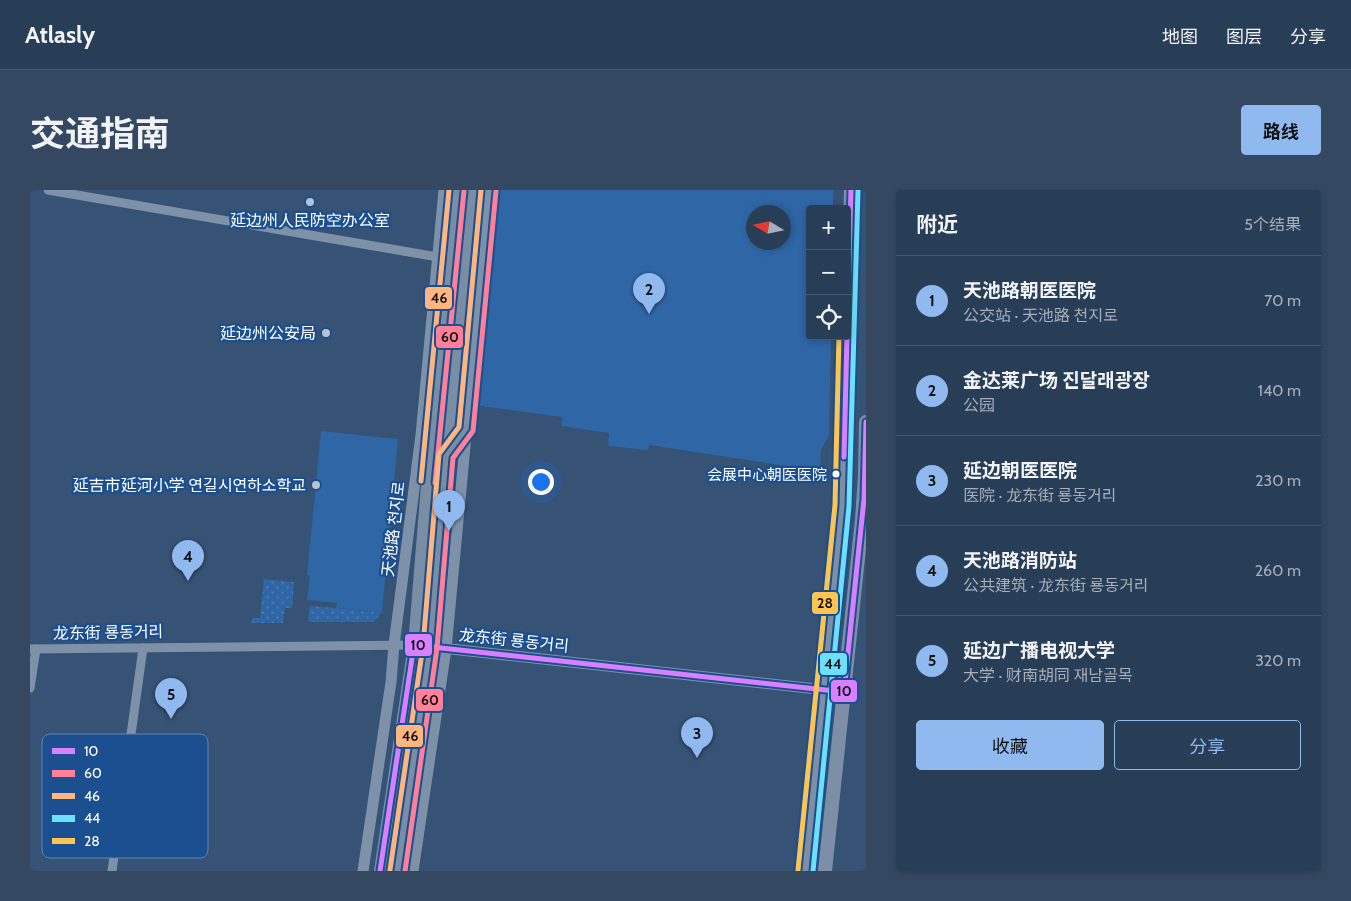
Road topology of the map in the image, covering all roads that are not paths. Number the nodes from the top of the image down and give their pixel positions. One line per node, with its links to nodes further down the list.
1 (48, 190): 7 (street)
2 (444, 190): 7 (street, 天池路 천지로)
3 (457, 190): 8 (main road, 天池路 천지로)
4 (472, 190): 9 (main road)
5 (488, 190): 11 (street)
6 (851, 190): 20 (main road)
7 (438, 257): 8 (street); 13 (street, 天池路 천지로)
8 (452, 259): 9 (street); 14 (main road, 天池路 천지로)
9 (467, 262): 12 (main road)
10 (866, 422): 21 (main road)
11 (466, 430): 12 (main road); 18 (street)
12 (446, 454): 15 (main road)
13 (394, 645): 14 (street, 龙东街 룡동거리); 16 (street, 龙东街 룡동거리); 25 (street, 天池路 천지로)
14 (414, 645): 15 (street, 龙东街 룡동거리); 26 (main road, 天池路 천지로)
15 (430, 647): 18 (street, 龙东街 룡동거리); 27 (main road)
16 (143, 648): 17 (street, 龙东街 룡동거리); 22 (street)
17 (33, 649): 19 (street)
18 (446, 649): 20 (street, 龙东街 룡동거리); 28 (street)
19 (30, 688)
20 (825, 690): 21 (street, 龙东街 룡동거리); 29 (main road)
21 (844, 692): 30 (main road)
22 (131, 734)
23 (114, 858): 24 (street)
24 (112, 871)
25 (363, 871)
26 (380, 871)
27 (397, 871)
28 (413, 871)
29 (805, 871)
30 (825, 871)

